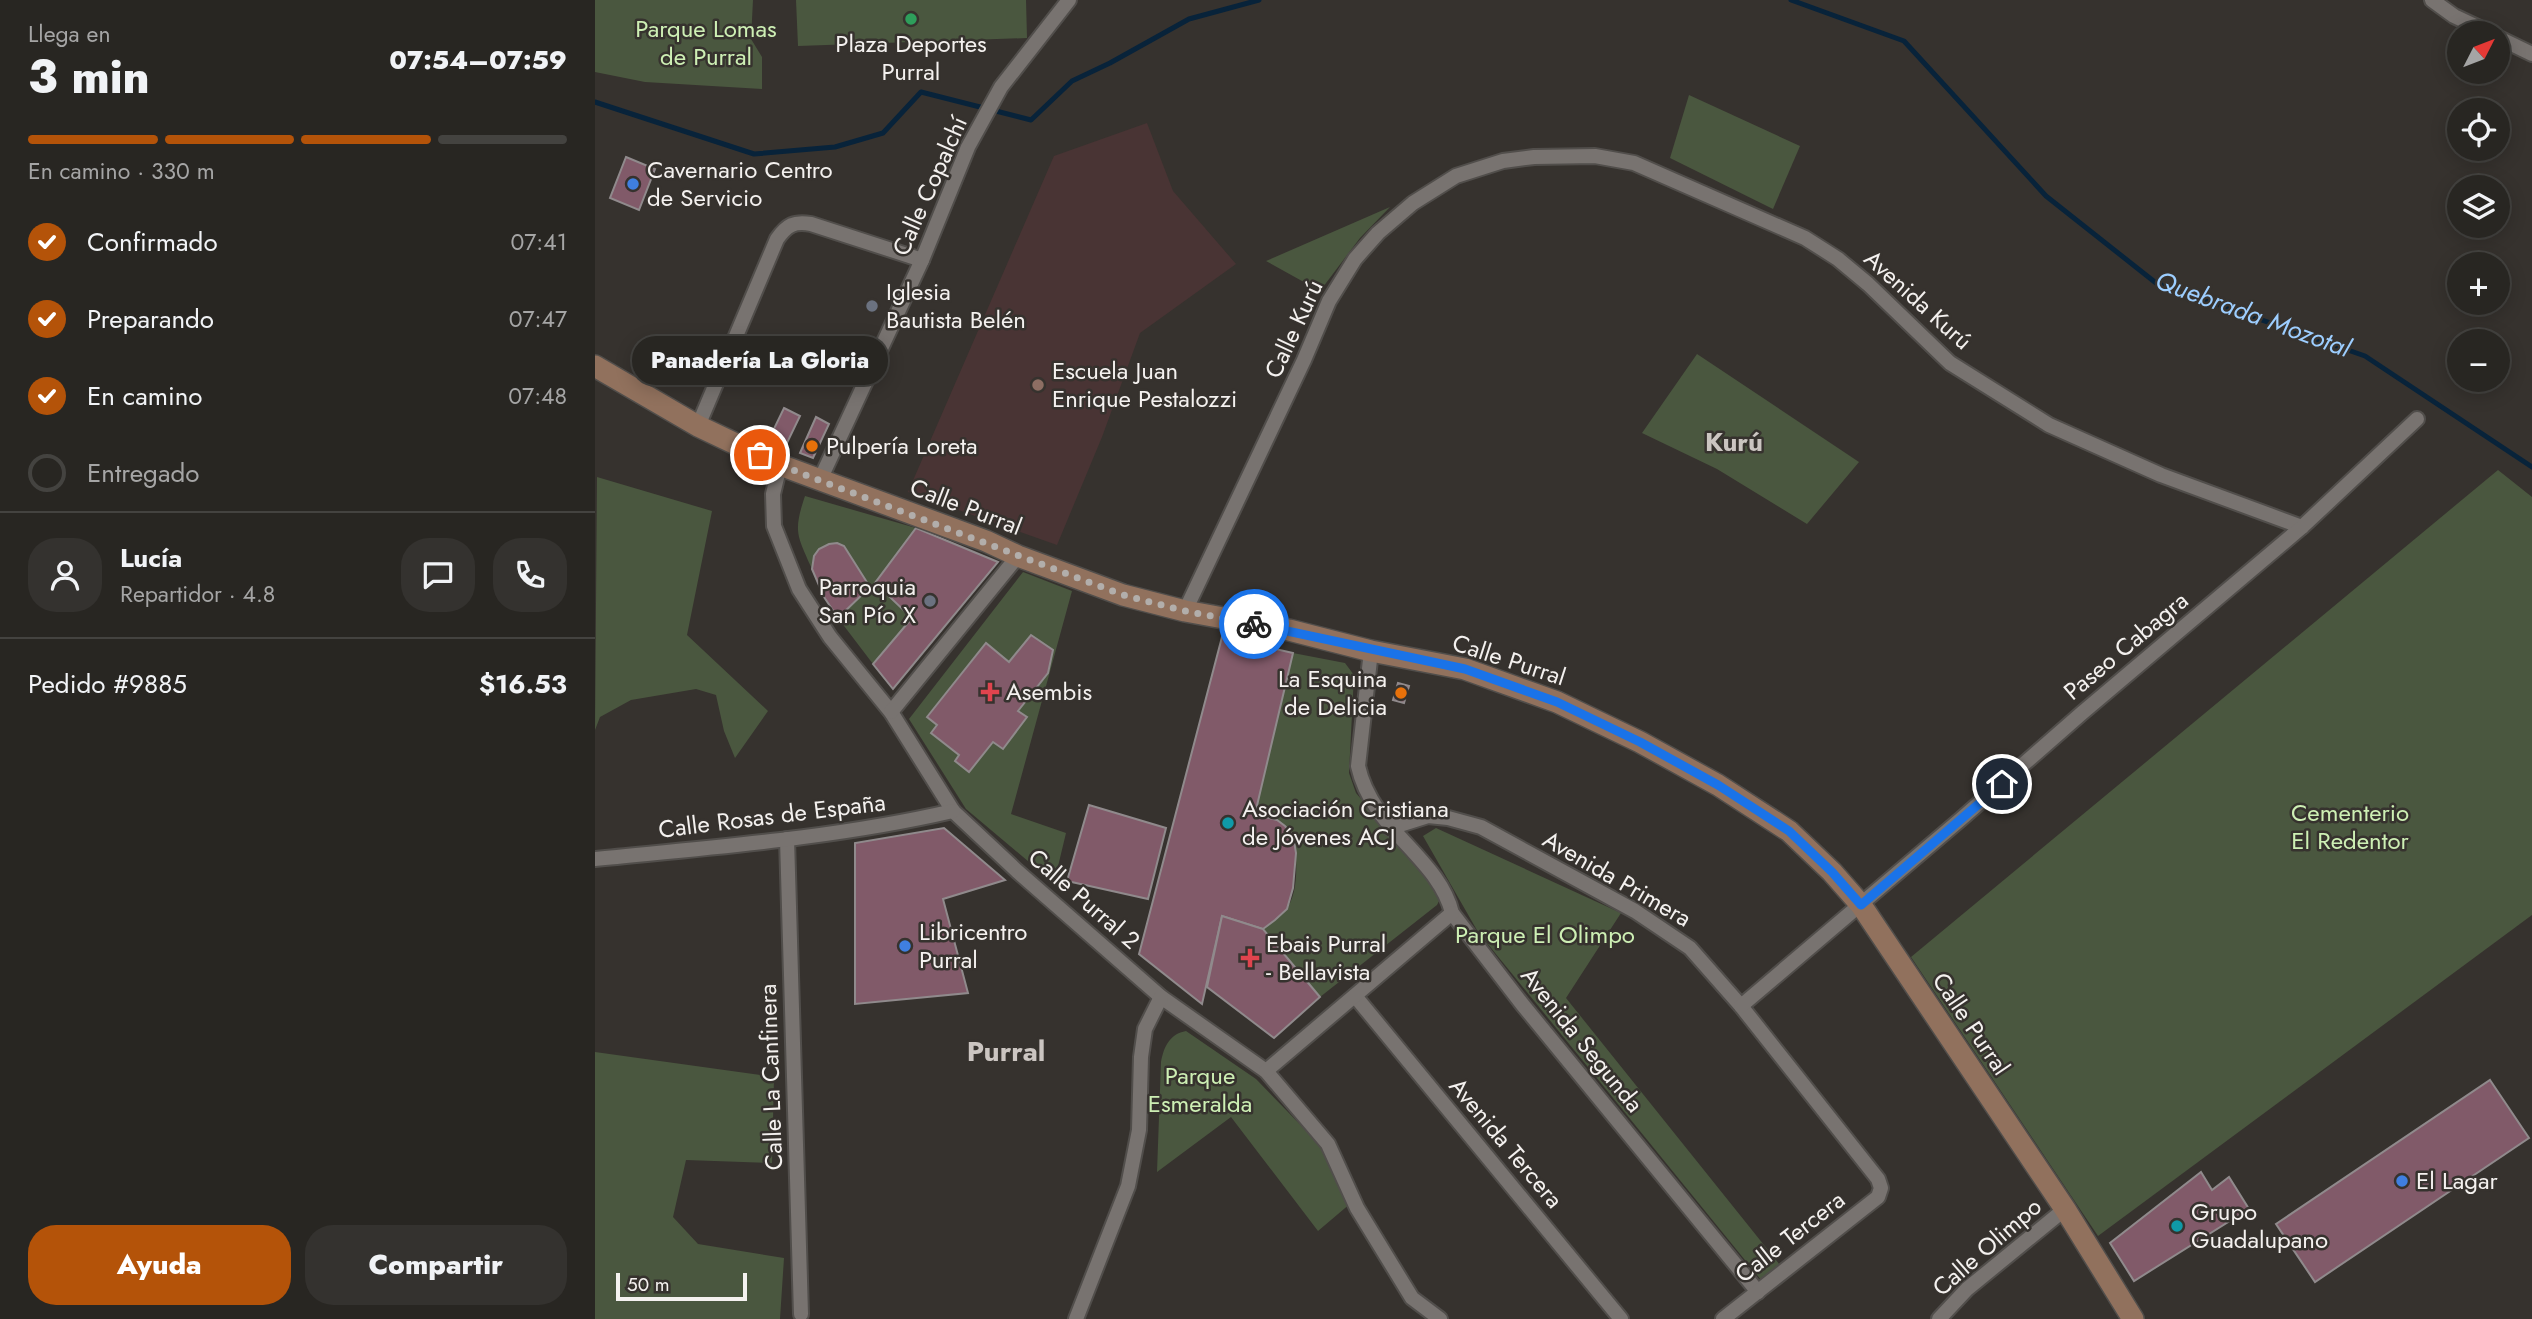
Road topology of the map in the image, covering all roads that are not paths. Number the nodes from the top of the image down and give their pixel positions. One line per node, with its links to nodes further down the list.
1 (1069, 0): 7 (street, Calle Copalchí)
2 (2432, 0): 3 (street)
3 (2465, 21)
4 (2510, 43): 5 (street)
5 (2532, 54)
6 (1534, 157): 13 (street, Avenida Kurú); 15 (street, Calle Kurú)
7 (922, 260): 10 (street); 12 (street, Calle Copalchí)
8 (595, 366): 10 (street, Calle Purral)
9 (2417, 419): 13 (street, Paseo Cabagra)
10 (698, 426): 11 (street, Calle Purral)
11 (781, 465): 12 (street, Calle Purral); 17 (street, Calle Purral 2)
12 (820, 480): 14 (street, Calle Purral)
13 (2302, 527): 22 (street, Paseo Cabagra)
14 (1018, 556): 15 (street, Calle Purral); 17 (street)
15 (1185, 611): 16 (street, Calle Purral)
16 (1371, 651): 19 (street, Avenida Segunda); 22 (street, Calle Purral)
17 (891, 712): 18 (street, Calle Purral 2)
18 (953, 811): 20 (street, Calle Rosas de España); 25 (street, Calle Purral 2)
19 (1390, 828): 23 (street, Avenida Segunda); 26 (street, Avenida Primera)
20 (787, 839): 21 (street, Calle Rosas de España); 31 (street, Calle La Canfinera)
21 (595, 859)
22 (1861, 905): 26 (street, Paseo Cabagra); 29 (street, Calle Purral)
23 (1452, 913): 24 (street); 30 (street, Avenida Segunda)
24 (1355, 996): 27 (street); 34 (street, Avenida Tercera)
25 (1161, 997): 27 (street, Calle Purral 2); 32 (street)
26 (1741, 1006): 28 (street, Avenida Primera)
27 (1266, 1071): 33 (street, Calle Purral 2)
28 (1881, 1188): 30 (street, Calle Tercera)
29 (2065, 1209): 36 (street, Calle Olimpo); 37 (street, Calle Purral)
30 (1758, 1292): 35 (street, Calle Tercera)
31 (801, 1314)
32 (1076, 1319)
33 (1440, 1319)
34 (1621, 1319)
35 (1723, 1319)
36 (1939, 1319)
37 (2133, 1319)

